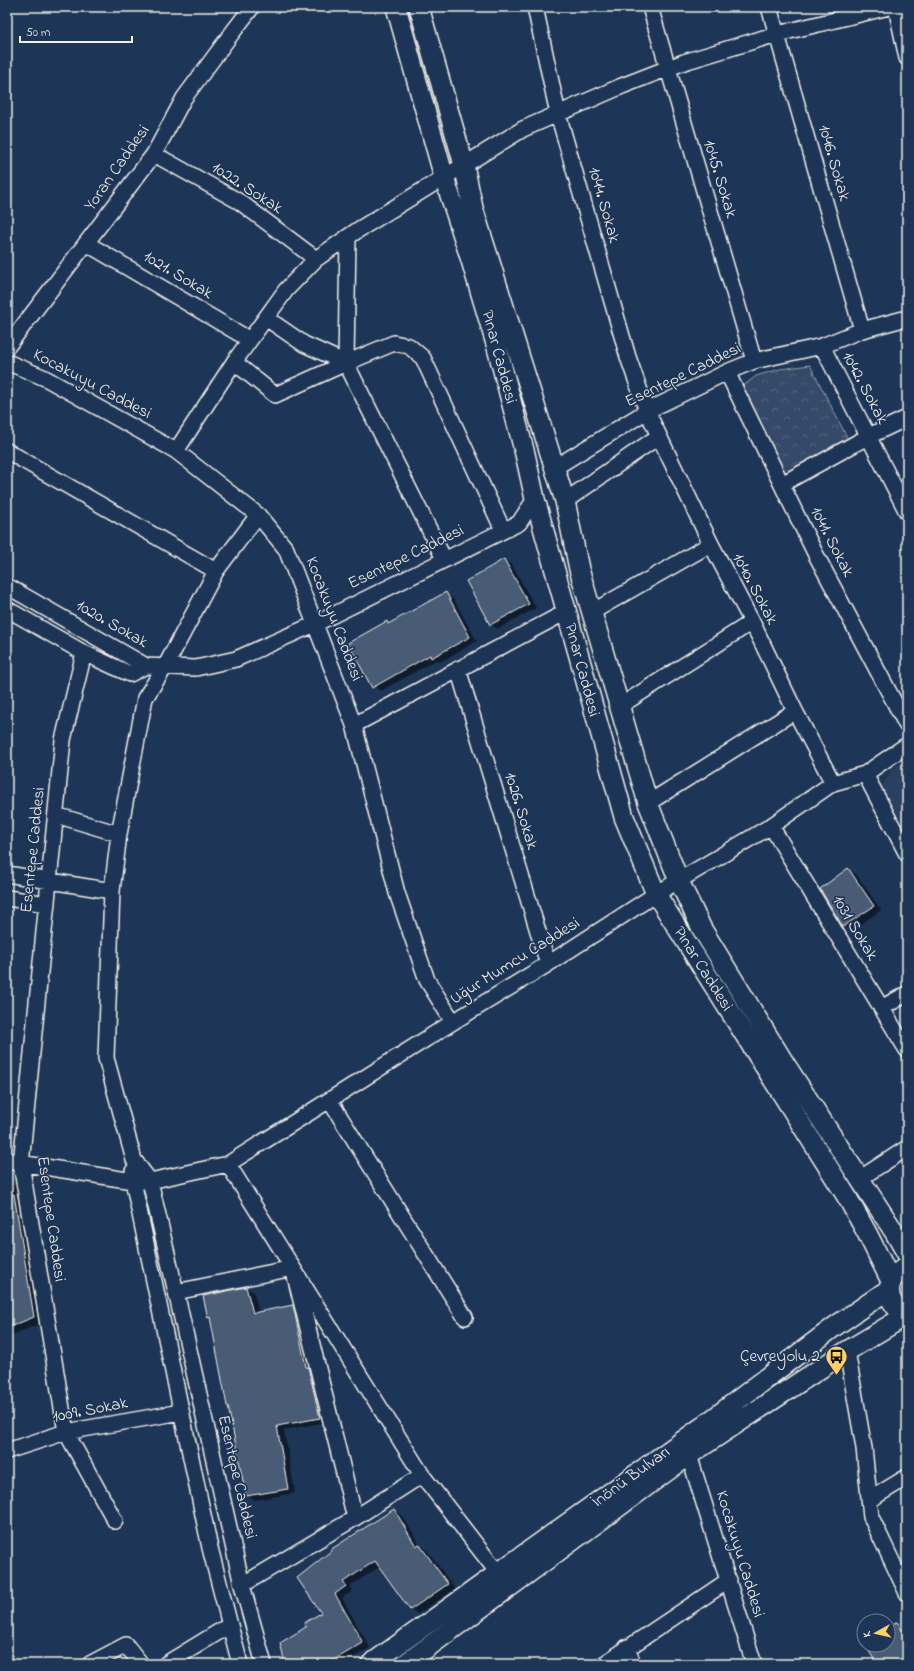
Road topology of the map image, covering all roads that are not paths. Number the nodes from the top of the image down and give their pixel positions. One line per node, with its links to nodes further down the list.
1 (252, 7): 13 (street, Yoran Caddesi)
2 (396, 7): 15 (main road, Pınar Caddesi)
3 (419, 7): 14 (main road, Pınar Caddesi)
4 (535, 7): 12 (street, 1044. Sokak)
5 (650, 7): 11 (street, 1045. Sokak)
6 (769, 7): 9 (street, 1046. Sokak)
7 (889, 7): 9 (street)
8 (896, 7): 10 (street)
9 (776, 34): 11 (street); 21 (street, 1046. Sokak)
10 (907, 58)
11 (667, 68): 12 (street); 25 (street, 1045. Sokak)
12 (558, 114): 14 (street); 30 (street, 1044. Sokak)
13 (154, 154): 17 (street, Yoran Caddesi); 18 (street, 1022. Sokak)
14 (464, 165): 15 (street); 36 (main road, Pınar Caddesi)
15 (444, 177): 16 (street); 38 (main road, Pınar Caddesi)
16 (348, 237): 18 (street); 28 (street)
17 (86, 243): 22 (street, 1021. Sokak); 24 (street, Yoran Caddesi)
18 (316, 259): 19 (street)
19 (266, 318): 22 (street); 28 (street)
20 (907, 318): 21 (street, Esentepe Caddesi)
21 (862, 330): 23 (street, Esentepe Caddesi)
22 (250, 340): 27 (street)
23 (822, 346): 25 (street, Esentepe Caddesi); 33 (street, 1042. Sokak)
24 (7, 347)
25 (754, 361): 29 (street, Esentepe Caddesi)
26 (7, 362): 35 (street, Kocakuyu Caddesi)
27 (234, 362): 28 (street); 35 (street)
28 (346, 362): 42 (street); 44 (street)
29 (727, 372): 30 (street, Esentepe Caddesi); 37 (street, 1041. Sokak)
30 (647, 411): 32 (street, 1040. Sokak); 36 (street, Esentepe Caddesi)
31 (907, 418): 33 (street)
32 (659, 436): 39 (street); 43 (street, 1040. Sokak)
33 (869, 436): 37 (street); 40 (street, 1042. Sokak)
34 (7, 451): 45 (street)
35 (176, 451): 41 (street, Kocakuyu Caddesi)
36 (554, 468): 38 (main road); 39 (main road, Pınar Caddesi)
37 (782, 484): 59 (street, 1041. Sokak)
38 (535, 499): 39 (main road); 42 (street, Esentepe Caddesi); 48 (main road, Pınar Caddesi)
39 (565, 501): 49 (main road, Pınar Caddesi)
40 (907, 512)
41 (258, 515): 45 (street); 51 (street, Kocakuyu Caddesi)
42 (503, 530): 44 (street, Esentepe Caddesi)
43 (711, 544): 49 (street); 50 (street, 1040. Sokak)
44 (444, 559): 51 (street, Esentepe Caddesi)
45 (216, 572): 54 (street)
46 (7, 586): 53 (street, 1020. Sokak)
47 (7, 609): 52 (street, 1020. Sokak)
48 (566, 612): 55 (street); 72 (main road, Pınar Caddesi)
49 (592, 612): 56 (main road, Pınar Caddesi)
50 (752, 622): 56 (street); 57 (street, 1040. Sokak)
51 (315, 624): 54 (street, Esentepe Caddesi); 58 (street, Kocakuyu Caddesi)
52 (84, 653): 53 (street, 1020. Sokak); 64 (street, Esentepe Caddesi)
53 (146, 666): 54 (street, Esentepe Caddesi)
54 (165, 667): 66 (street)
55 (458, 669): 58 (street); 75 (street, 1026. Sokak)
56 (620, 706): 63 (main road, Pınar Caddesi)
57 (795, 710): 62 (street, 1040. Sokak); 63 (street)
58 (354, 725): 78 (street, Kocakuyu Caddesi)
59 (907, 726)
60 (907, 745): 61 (street, Uğur Mumcu Caddesi)
61 (865, 774): 62 (street, Uğur Mumcu Caddesi); 67 (street)
62 (833, 783): 65 (street, Uğur Mumcu Caddesi)
63 (648, 803): 70 (main road, Pınar Caddesi)
64 (56, 815): 66 (street); 69 (street, Esentepe Caddesi)
65 (771, 826): 70 (street, Uğur Mumcu Caddesi); 77 (street, 1031 Sokak)
66 (119, 834): 71 (street)
67 (907, 854)
68 (7, 874): 69 (street)
69 (50, 881): 71 (street); 74 (street, Esentepe Caddesi)
70 (679, 881): 72 (street, Uğur Mumcu Caddesi); 85 (main road, Pınar Caddesi)
71 (112, 891): 82 (street)
72 (656, 894): 75 (street, Uğur Mumcu Caddesi); 91 (main road, Pınar Caddesi)
73 (7, 898): 74 (street)
74 (47, 904): 83 (street, Esentepe Caddesi)
75 (548, 964): 78 (street, Uğur Mumcu Caddesi)
76 (907, 994): 77 (street)
77 (881, 1008): 79 (street, 1031 Sokak)
78 (453, 1022): 80 (street, Uğur Mumcu Caddesi)
79 (907, 1050)
80 (330, 1101): 84 (street, Uğur Mumcu Caddesi); 94 (street)
81 (907, 1148): 85 (street)
82 (134, 1160): 86 (street); 87 (street)
83 (14, 1162): 86 (street, Uğur Mumcu Caddesi); 97 (street, Esentepe Caddesi)
84 (228, 1164): 87 (street, Uğur Mumcu Caddesi); 90 (street)
85 (859, 1179): 88 (main road, Pınar Caddesi)
86 (133, 1181): 87 (street, Uğur Mumcu Caddesi); 96 (street)
87 (150, 1181): 92 (street, Esentepe Caddesi)
88 (907, 1254)
89 (907, 1267): 91 (main road, İnönü Bulvarı)
90 (293, 1268): 92 (street); 100 (street); 103 (street)
91 (890, 1285): 93 (main road, Pınar Caddesi); 105 (main road, İnönü Bulvarı)
92 (176, 1292): 107 (street, Esentepe Caddesi)
93 (907, 1315): 95 (main road, İnönü Bulvarı)
94 (465, 1317)
95 (847, 1351): 99 (main road, İnönü Bulvarı); 102 (street)
96 (181, 1412): 97 (street, 1009. Sokak); 109 (street)
97 (66, 1432): 98 (street, 1009. Sokak); 104 (street, Esentepe Caddesi)
98 (7, 1451)
99 (689, 1455): 106 (street, Kocakuyu Caddesi); 117 (main road, İnönü Bulvarı)
100 (422, 1475): 103 (street); 105 (street)
101 (907, 1477): 102 (street)
102 (871, 1499): 108 (street)
103 (355, 1518): 107 (street)
104 (115, 1520)
105 (498, 1573): 116 (main road, İnönü Bulvarı)
106 (729, 1580): 110 (street); 120 (street, Kocakuyu Caddesi)
107 (242, 1585): 115 (street, Esentepe Caddesi)
108 (907, 1593)
109 (230, 1625): 113 (street); 114 (street)
110 (627, 1647): 118 (street); 119 (street)
111 (90, 1664): 112 (street)
112 (141, 1664)
113 (166, 1664)
114 (240, 1664)
115 (264, 1664)
116 (371, 1664)
117 (405, 1664)
118 (604, 1664)
119 (633, 1664)
120 (754, 1664)

